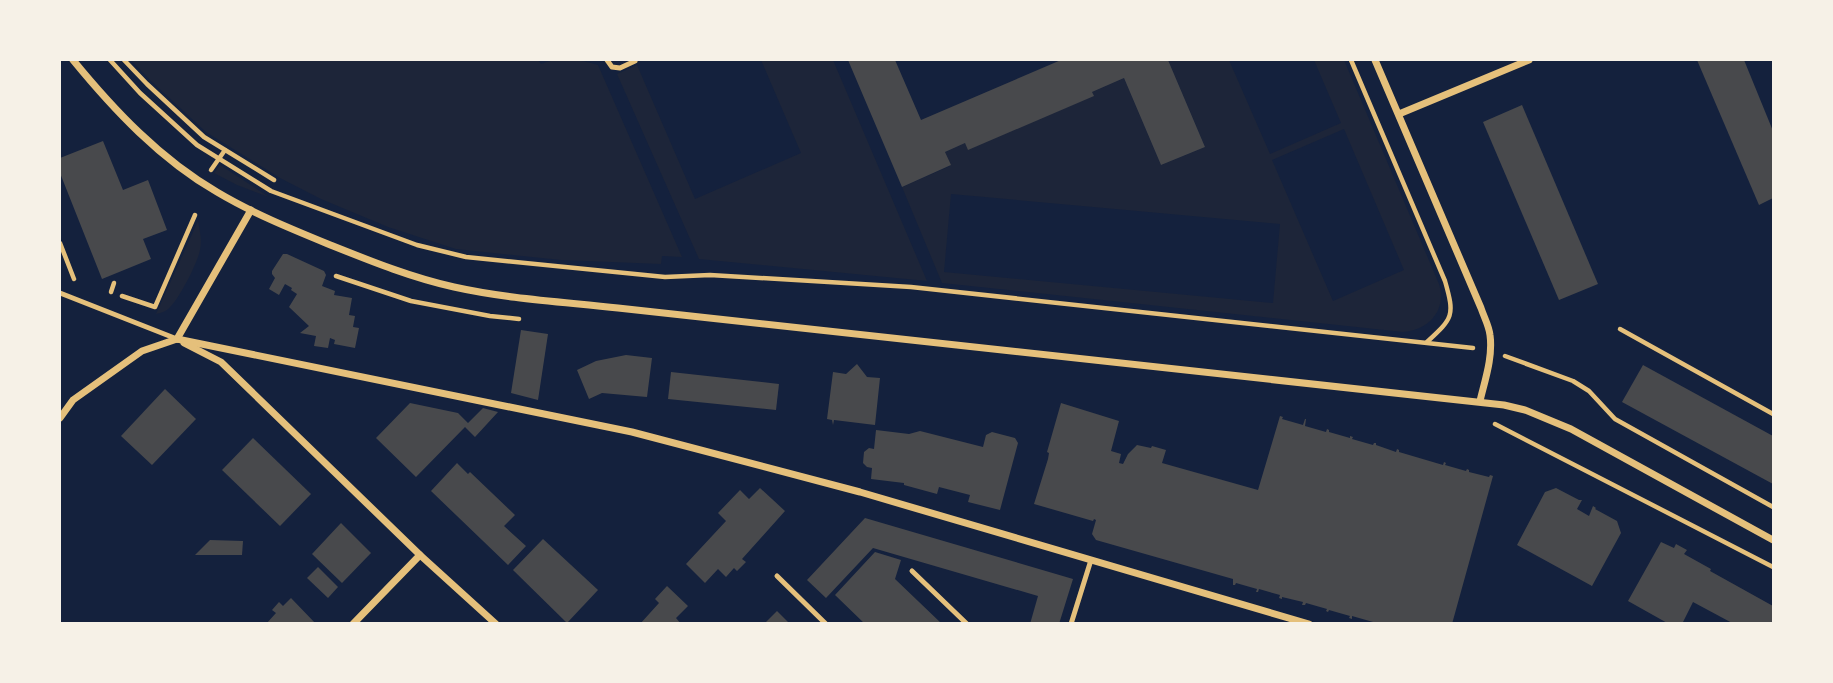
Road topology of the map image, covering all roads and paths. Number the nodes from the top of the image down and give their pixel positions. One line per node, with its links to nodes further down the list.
1 (73, 60): 14 (street)
2 (110, 60): 11 (path)
3 (124, 60): 10 (path)
4 (607, 60): 8 (lane)
5 (1350, 60): 24 (path)
6 (1375, 60): 9 (street)
7 (1529, 60): 9 (street)
8 (635, 61)
9 (1399, 114): 25 (street)
10 (225, 150): 11 (path); 13 (path)
11 (219, 159): 12 (path); 24 (path)
12 (211, 171)
13 (274, 180)
14 (251, 210): 23 (street); 26 (street)
15 (195, 215): 19 (path)
16 (60, 243): 18 (path)
17 (336, 276): 21 (path)
18 (86, 283)
19 (114, 283)
20 (60, 293): 23 (lane)
21 (530, 320)
22 (1620, 329): 27 (path)
23 (177, 339): 28 (street); 32 (street); 33 (street)
24 (1427, 342): 25 (path)
25 (1491, 351): 26 (street); 30 (path)
26 (1480, 401): 31 (street)
27 (1773, 414)
28 (60, 418)
29 (1485, 423): 34 (path)
30 (1773, 507)
31 (1773, 540)
32 (420, 555): 37 (street); 38 (street)
33 (1091, 560): 41 (lane); 42 (street)
34 (1773, 568)
35 (912, 570): 40 (lane)
36 (777, 576): 39 (lane)
37 (354, 624)
38 (496, 624)
39 (826, 624)
40 (967, 624)
41 (1071, 624)
42 (1309, 624)

